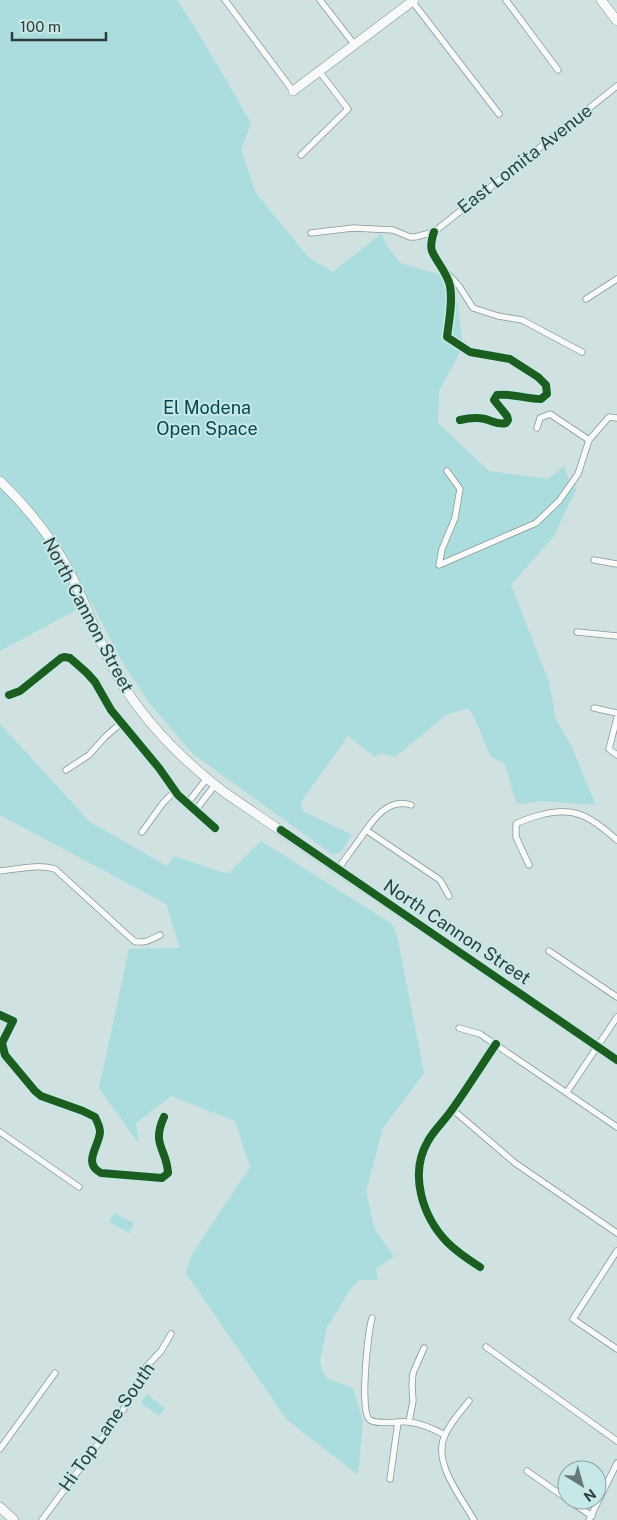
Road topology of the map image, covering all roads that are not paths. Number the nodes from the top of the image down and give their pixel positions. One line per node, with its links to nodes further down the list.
1 (225, 0): 11 (street)
2 (320, 0): 7 (street)
3 (413, 0): 7 (main road); 12 (street)
4 (506, 0): 8 (street)
5 (601, 0): 6 (main road)
6 (617, 20)
7 (354, 44): 9 (main road)
8 (558, 70)
9 (319, 71): 11 (main road); 13 (street)
10 (617, 86): 14 (street, East Lomita Avenue)
11 (292, 91)
12 (499, 114)
13 (301, 154)
14 (434, 232): 15 (street); 16 (street)
15 (311, 233)
16 (445, 271): 19 (street); 21 (street)
17 (617, 279): 18 (street)
18 (586, 299)
19 (582, 352)
20 (617, 418): 23 (street)
21 (460, 420)
22 (537, 428): 23 (street)
23 (589, 440): 24 (street)
24 (447, 471)
25 (0, 481): 37 (main road, North Cannon Street)
26 (594, 560): 27 (street)
27 (617, 564)
28 (577, 632): 29 (street)
29 (617, 636)
30 (9, 695): 34 (street)
31 (594, 708): 32 (street)
32 (617, 713)
33 (617, 718): 35 (street)
34 (121, 723): 36 (street); 39 (street)
35 (617, 755)
36 (66, 770)
37 (206, 778): 38 (main road, North Cannon Street); 40 (street)
38 (215, 785): 42 (street); 48 (main road, North Cannon Street)
39 (175, 791): 40 (street); 45 (street)
40 (187, 804): 42 (street)
41 (411, 805): 44 (street)
42 (195, 811): 43 (street)
43 (215, 828)
44 (366, 830): 48 (street); 50 (street)
45 (142, 832)
46 (617, 840): 47 (street)
47 (529, 865)
48 (338, 869): 58 (main road, North Cannon Street)
49 (0, 871): 51 (street)
50 (449, 896)
51 (160, 935)
52 (549, 951): 53 (street)
53 (617, 997)
54 (0, 1015): 62 (street)
55 (617, 1017): 58 (street)
56 (459, 1028): 57 (street)
57 (496, 1044): 60 (street); 61 (street)
58 (597, 1046): 59 (main road, North Cannon Street); 60 (street)
59 (617, 1060)
60 (567, 1092): 63 (street)
61 (452, 1109): 66 (street); 68 (street)
62 (164, 1117)
63 (617, 1127)
64 (0, 1132): 65 (street)
65 (79, 1187)
66 (617, 1233)
67 (617, 1251): 73 (street)
68 (480, 1267)
69 (372, 1318): 76 (street)
70 (171, 1334): 89 (street, Hi Top Lane South)
71 (486, 1347): 79 (street)
72 (424, 1348): 77 (street)
73 (617, 1349)
74 (54, 1373): 80 (street)
75 (470, 1400): 78 (street)
76 (398, 1422): 77 (street); 83 (street)
77 (409, 1422): 78 (street)
78 (445, 1435): 90 (street)
79 (617, 1441)
80 (0, 1449)
81 (617, 1463): 87 (street)
82 (527, 1471): 84 (street)
83 (390, 1479)
84 (557, 1492)
85 (0, 1507): 88 (main road)
86 (581, 1510): 87 (street)
87 (591, 1518)
88 (14, 1520)
89 (42, 1520)
90 (474, 1520)

